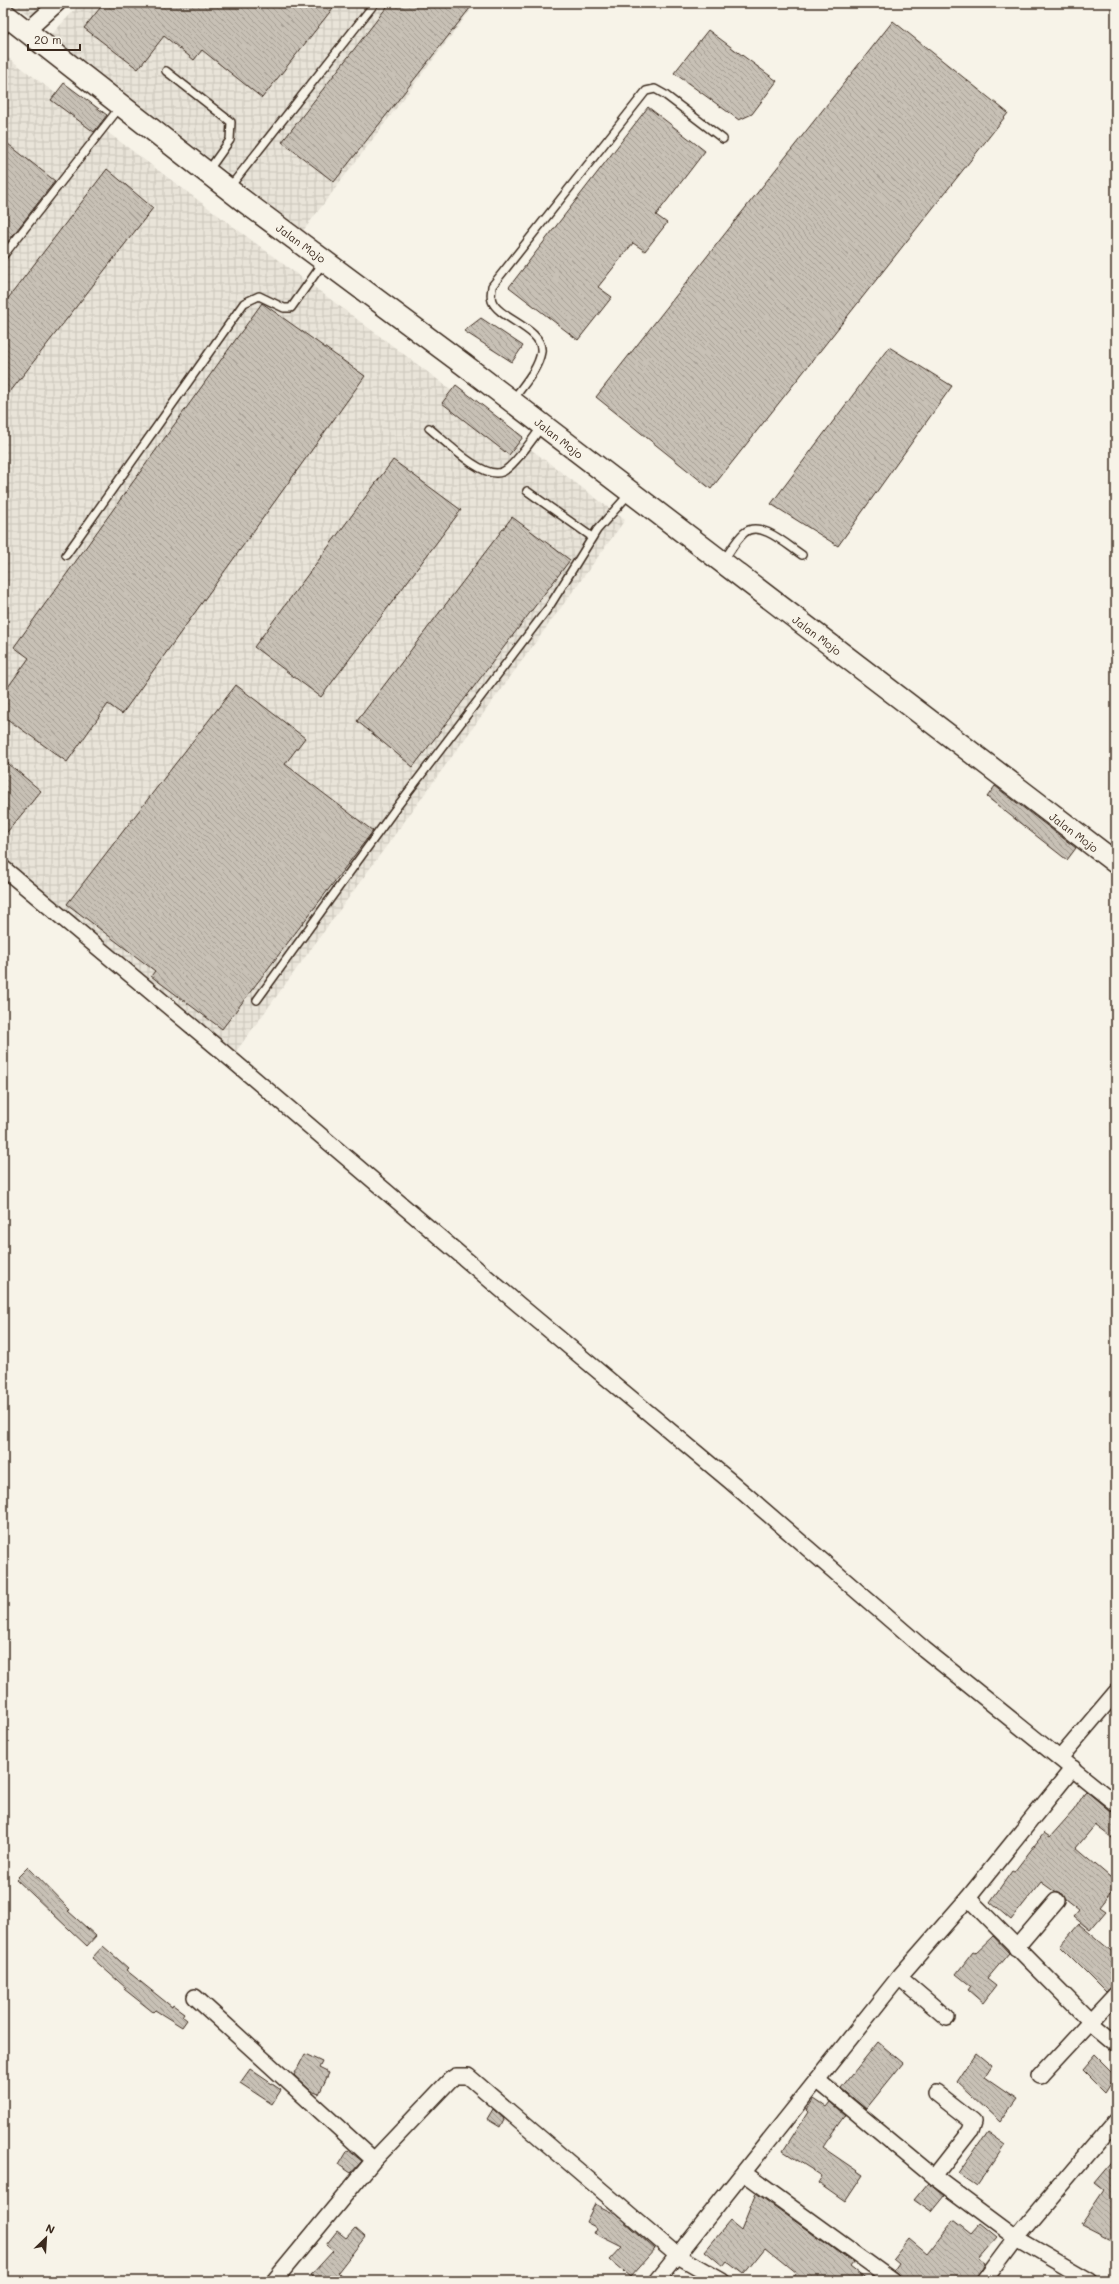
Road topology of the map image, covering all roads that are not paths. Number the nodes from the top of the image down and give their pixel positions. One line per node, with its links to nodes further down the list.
1 (58, 3): 3 (street)
2 (375, 3): 8 (lane)
3 (11, 24): 5 (street, Jalan Mojo)
4 (166, 71): 7 (lane)
5 (120, 106): 7 (street, Jalan Mojo); 9 (lane)
6 (723, 139): 11 (lane)
7 (207, 173): 8 (street, Jalan Mojo)
8 (228, 189): 10 (street, Jalan Mojo)
9 (3, 256)
10 (325, 261): 11 (street, Jalan Mojo); 17 (lane)
11 (512, 402): 12 (street, Jalan Mojo)
12 (543, 426): 13 (lane); 15 (street, Jalan Mojo)
13 (429, 428)
14 (527, 491): 16 (lane)
15 (630, 493): 16 (lane); 19 (street, Jalan Mojo)
16 (592, 537): 22 (lane)
17 (66, 555)
18 (802, 555): 19 (lane)
19 (722, 563): 20 (street, Jalan Mojo)
20 (1116, 863)
21 (4, 873): 24 (street)
22 (257, 1000)
23 (1116, 1692): 24 (street)
24 (1060, 1758): 25 (street)
25 (1073, 1768): 26 (street); 27 (street)
26 (1116, 1804)
27 (968, 1898): 29 (street); 30 (street)
28 (1056, 1901): 29 (street)
29 (1016, 1948): 34 (street)
30 (899, 1977): 33 (street); 37 (street)
31 (1116, 1994): 34 (street)
32 (195, 1997): 40 (street)
33 (947, 2018)
34 (1091, 2022): 35 (street); 36 (street)
35 (1116, 2043)
36 (1040, 2076)
37 (817, 2080): 41 (street); 42 (street)
38 (936, 2094): 42 (street)
39 (1116, 2120): 43 (street)
40 (374, 2160): 44 (street); 45 (street)
41 (744, 2173): 44 (street); 48 (street)
42 (934, 2177): 43 (street)
43 (1016, 2238): 49 (street); 50 (street)
44 (678, 2256): 46 (street); 47 (street)
45 (274, 2281)
46 (657, 2281)
47 (722, 2281)
48 (893, 2281)
49 (984, 2281)
50 (1090, 2281)

